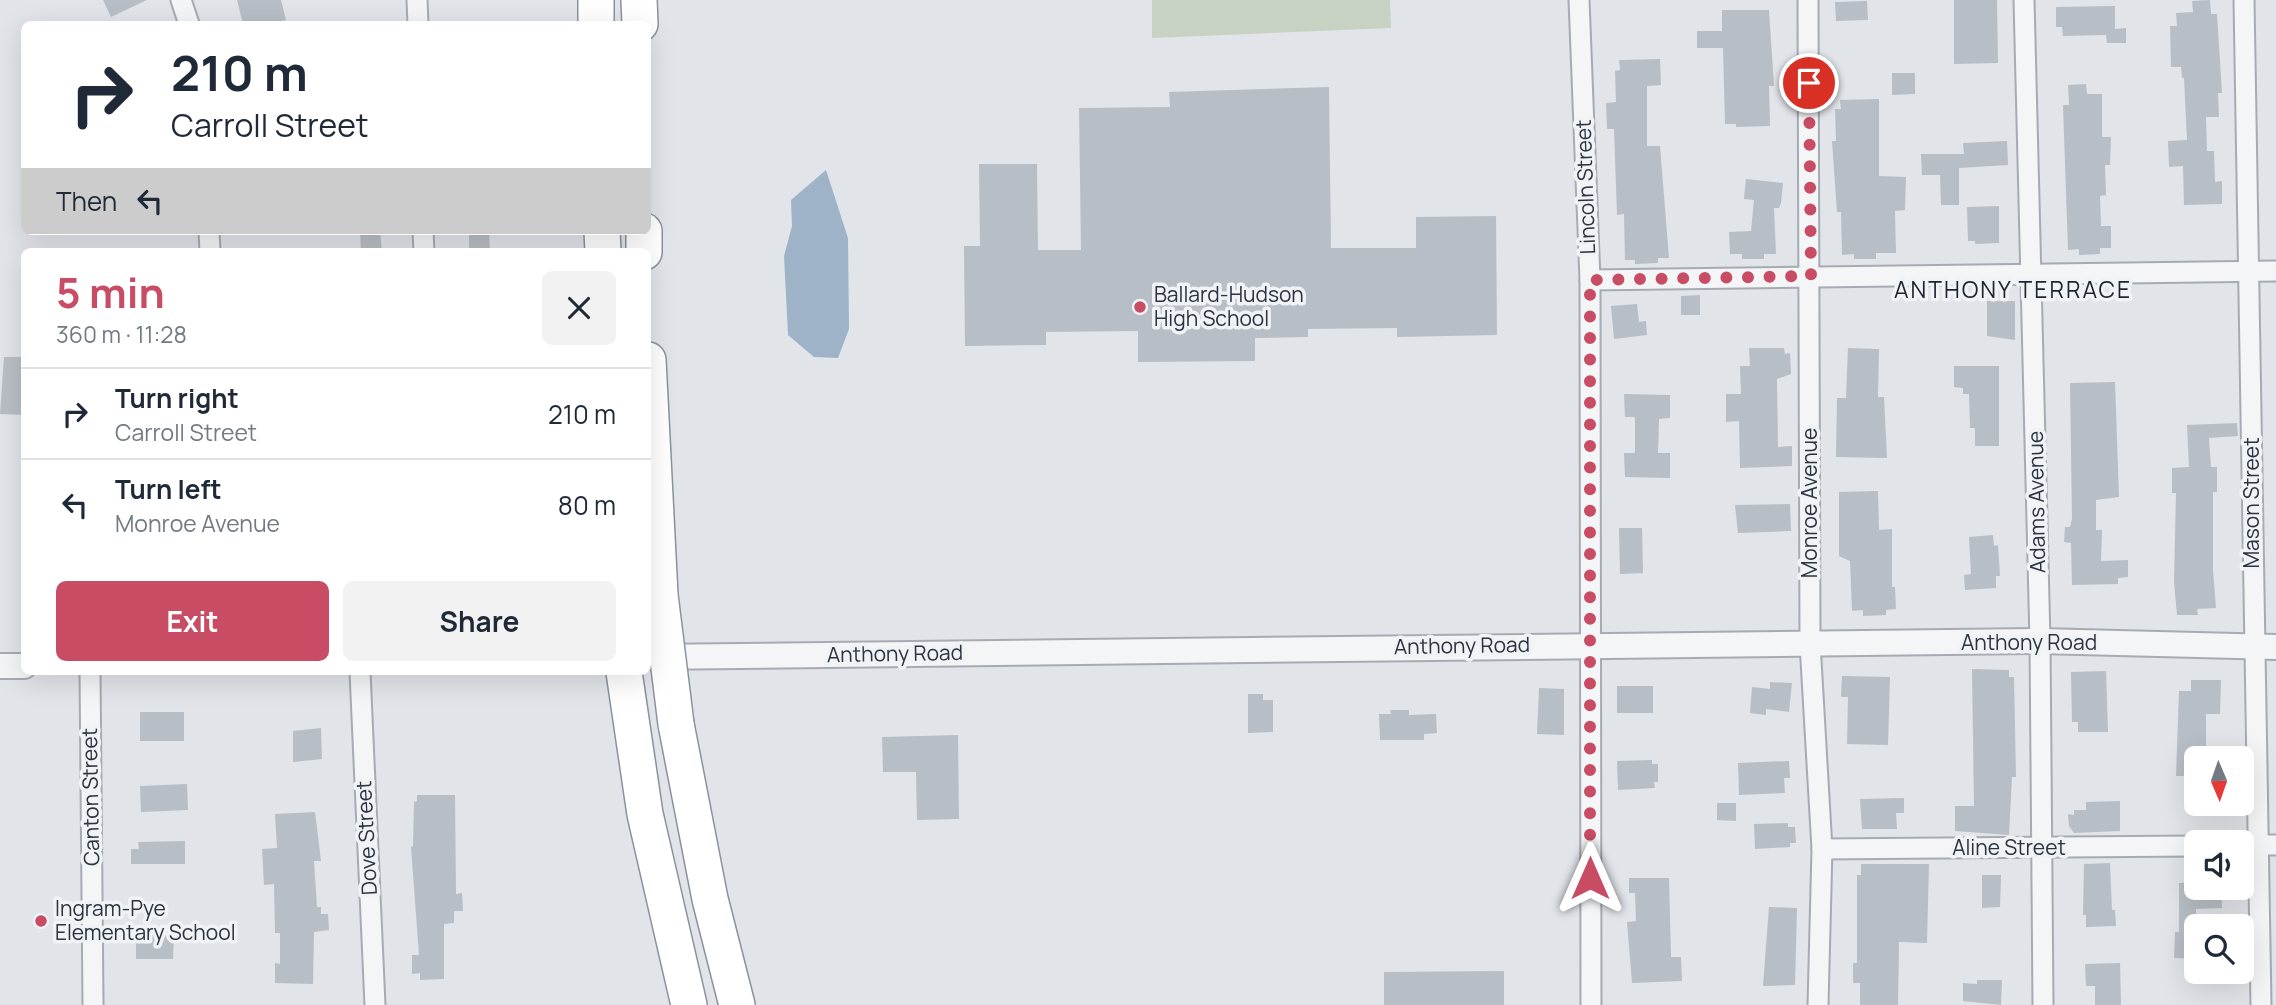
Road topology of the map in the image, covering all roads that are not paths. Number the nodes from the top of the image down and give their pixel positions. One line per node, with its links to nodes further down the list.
1 (181, 0): 9 (street)
2 (417, 0): 10 (street)
3 (596, 0): 11 (highway)
4 (639, 0): 12 (highway)
5 (1580, 0): 17 (street, Lincoln Street)
6 (1808, 0): 16 (street, Monroe Avenue)
7 (2024, 0): 15 (street, Adams Avenue)
8 (2244, 0): 14 (street, Mason Street)
9 (188, 21)
10 (418, 21)
11 (596, 21)
12 (640, 21)
13 (2276, 271): 14 (street)
14 (2251, 272): 15 (street); 22 (street, Mason Street)
15 (2032, 275): 16 (street); 19 (street, Adams Avenue)
16 (1811, 276): 17 (street); 20 (street, Monroe Avenue)
17 (1590, 280): 21 (street, Lincoln Street)
18 (651, 419): 38 (highway, bridge)
19 (2040, 641): 20 (street, Anthony Road); 22 (street, Anthony Road); 32 (street, Adams Avenue)
20 (1810, 643): 21 (street, Anthony Road); 31 (street, Monroe Avenue)
21 (1590, 645): 23 (street, Anthony Road); 39 (street, Lincoln Street)
22 (2264, 647): 29 (street, Mason Street)
23 (651, 657)
24 (0, 666): 25 (street)
25 (21, 666)
26 (90, 675): 34 (street, Canton Street)
27 (359, 675): 35 (street, Dove Street)
28 (624, 675): 33 (highway)
29 (2259, 845): 42 (street, Mason Street)
30 (2184, 846): 32 (street, Aline Street)
31 (1822, 849): 32 (street, Aline Street); 40 (street, Monroe Avenue)
32 (2042, 849): 41 (street, Adams Avenue)
33 (671, 936): 36 (highway); 37 (highway)
34 (93, 1005)
35 (375, 1005)
36 (678, 1005)
37 (689, 1005)
38 (737, 1005)
39 (1591, 1005)
40 (1818, 1005)
41 (2043, 1005)
42 (2261, 1005)

